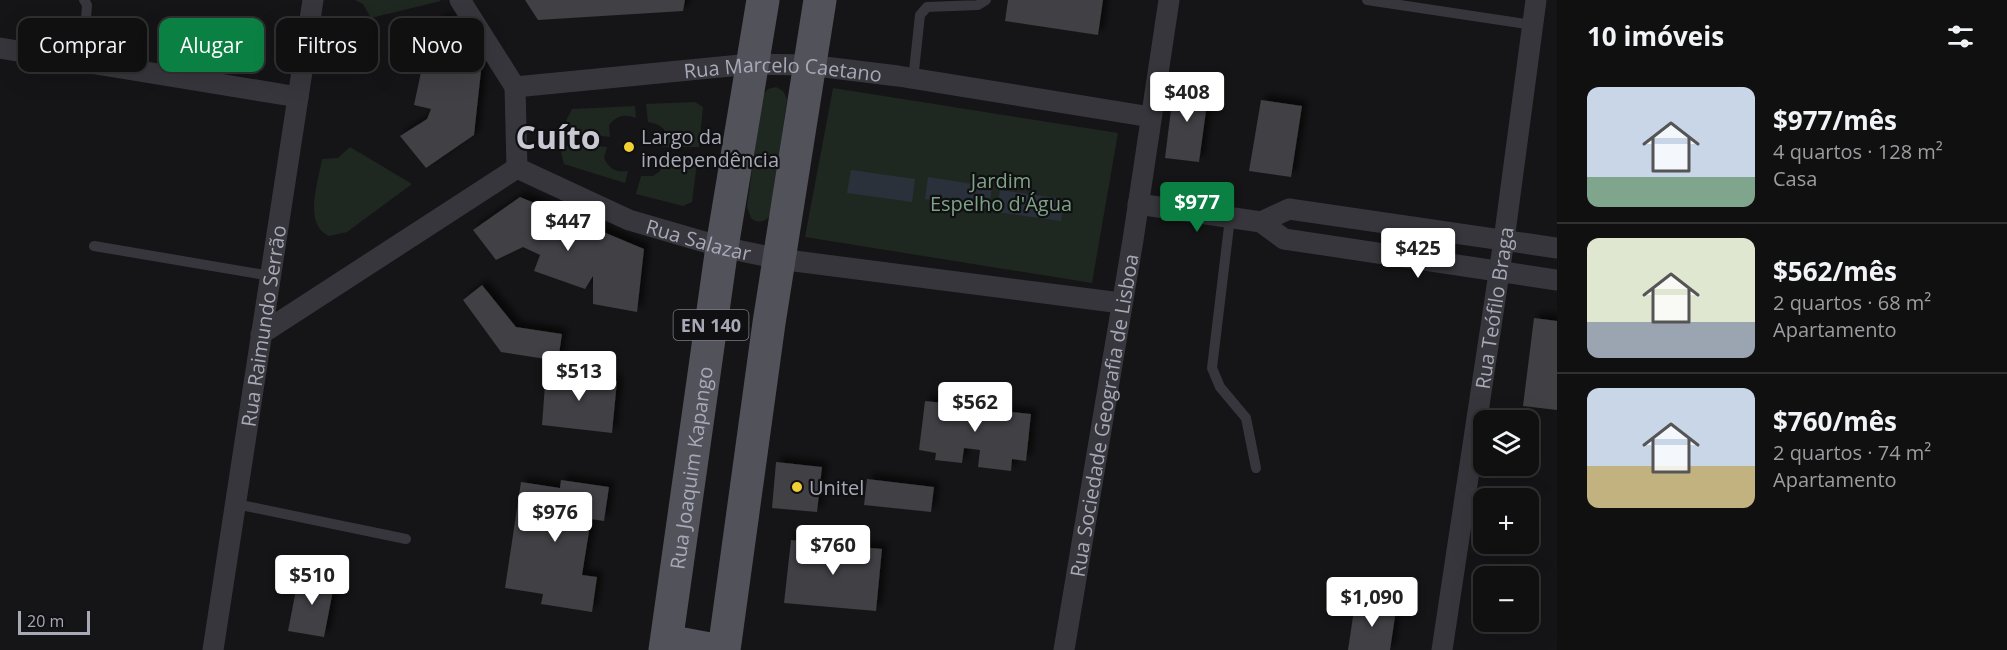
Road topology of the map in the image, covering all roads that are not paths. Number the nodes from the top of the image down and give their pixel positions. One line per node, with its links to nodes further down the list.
1 (84, 0): 10 (lane)
2 (313, 0): 19 (street, Rua Raimundo Serrão)
3 (460, 0): 18 (street)
4 (763, 0): 14 (main road, Rua Joaquim Kapango / EN 140)
5 (820, 0): 15 (main road, EN 140)
6 (986, 0): 17 (lane)
7 (1168, 0): 20 (street, Rua Sociedade Geografia de Lisboa)
8 (1367, 0): 11 (lane)
9 (1536, 0): 11 (street, Rua Teófilo Braga)
10 (86, 18)
11 (1533, 25): 25 (street, Rua Teófilo Braga)
12 (0, 51): 13 (street)
13 (18, 53)
14 (751, 64): 15 (street, Rua Marcelo Caetano); 18 (street, Rua Marcelo Caetano); 27 (main road, Rua Joaquim Kapango / EN 140)
15 (808, 65): 17 (street, Rua Marcelo Caetano); 29 (main road, EN 140)
16 (147, 71): 19 (street)
17 (913, 80): 20 (street, Rua Marcelo Caetano)
18 (515, 87): 21 (street)
19 (298, 97): 31 (street, Rua Raimundo Serrão)
20 (1151, 117): 22 (street, Rua Sociedade Geografia de Lisboa)
21 (516, 168): 27 (street, Rua Salazar); 34 (street)
22 (1138, 204): 23 (street); 33 (street, Rua Sociedade Geografia de Lisboa)
23 (1230, 218): 24 (street); 35 (lane)
24 (1261, 222): 25 (street); 30 (street)
25 (1504, 240): 28 (street); 30 (street, Rua Teófilo Braga)
26 (94, 246): 31 (lane)
27 (722, 247): 29 (street, Rua Salazar); 38 (main road, Rua Joaquim Kapango / EN 140)
28 (1557, 248)
29 (779, 259): 33 (street, Rua Salazar); 41 (main road, EN 140)
30 (1499, 271): 32 (street); 43 (street, Rua Teófilo Braga)
31 (271, 276): 34 (street, Rua Raimundo Serrão)
32 (1557, 280)
33 (1122, 303): 42 (street, Rua Sociedade Geografia de Lisboa)
34 (261, 334): 36 (street, Rua Raimundo Serrão)
35 (1256, 468)
36 (236, 504): 37 (lane); 39 (street, Rua Raimundo Serrão)
37 (406, 538)
38 (666, 645): 40 (main road)
39 (213, 650)
40 (715, 650)
41 (724, 650)
42 (1064, 650)
43 (1442, 650)

